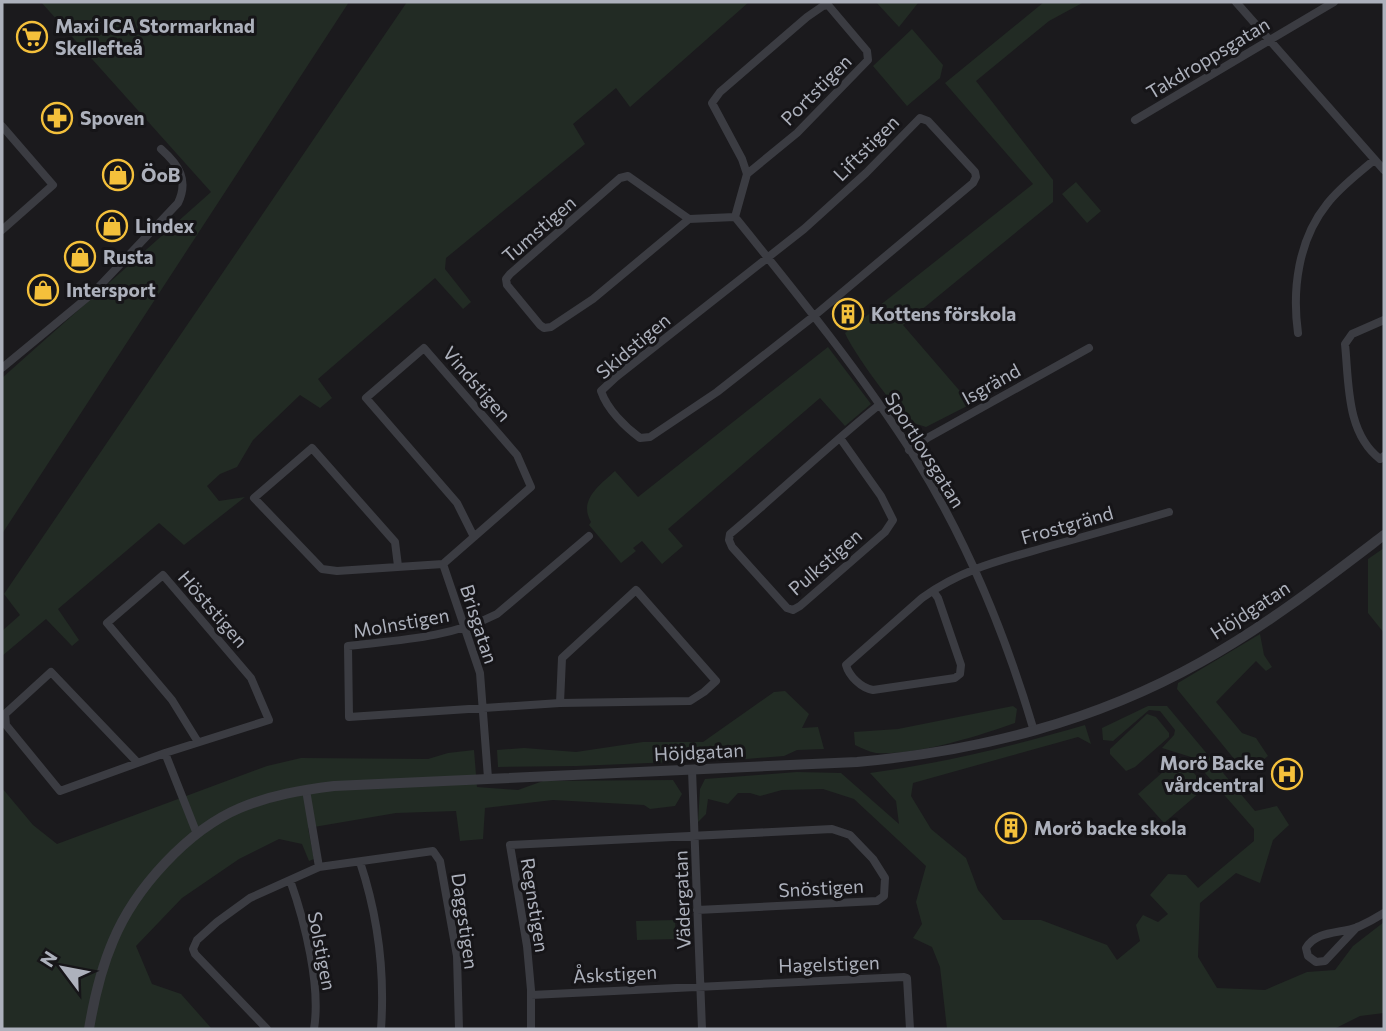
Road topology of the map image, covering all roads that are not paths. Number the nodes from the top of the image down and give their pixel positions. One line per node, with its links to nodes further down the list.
1 (1236, 2): 3 (street)
2 (1334, 2): 3 (street, Takdroppsgatan)
3 (1270, 40): 4 (street, Takdroppsgatan); 7 (street)
4 (1135, 120)
5 (2, 126): 12 (street)
6 (161, 149): 18 (street)
7 (1374, 160): 8 (street); 16 (street)
8 (1384, 170)
9 (747, 174): 9 (street, Portstigen); 10 (street)
10 (735, 217): 11 (street); 13 (street, Sportlovsgatan)
11 (690, 219): 11 (street, Tumstigen)
12 (2, 230)
13 (767, 257): 14 (street, Sportlovsgatan); 14 (street, Skidstigen); 14 (street, Liftstigen)
14 (814, 316): 19 (street, Sportlovsgatan)
15 (1384, 320): 22 (street)
16 (1298, 333)
17 (1089, 348): 21 (street, Isgränd)
18 (2, 368)
19 (879, 405): 20 (street, Pulkstigen); 21 (street, Sportlovsgatan)
20 (840, 438): 20 (street, Pulkstigen)
21 (909, 450): 29 (street, Sportlovsgatan)
22 (1384, 456)
23 (1169, 512): 29 (street, Frostgränd)
24 (1384, 535): 34 (street, Höjdgatan)
25 (589, 536): 31 (street, Molnstigen)
26 (474, 537): 26 (street, Vindstigen); 27 (street, Vindstigen)
27 (443, 564): 28 (street); 31 (street, Brisgatan)
28 (398, 566): 28 (street)
29 (973, 568): 30 (street, Frostgränd); 34 (street, Sportlovsgatan)
30 (933, 591): 30 (street, Frostgränd)
31 (464, 627): 33 (street, Brisgatan); 33 (street, Molnstigen)
32 (560, 703): 32 (street); 33 (street)
33 (482, 709): 39 (street, Brisgatan)
34 (1034, 731): 38 (street, Höjdgatan)
35 (198, 742): 35 (street, Höststigen); 36 (street, Höststigen)
36 (165, 753): 37 (street, Höststigen); 41 (street)
37 (137, 762): 37 (street, Höststigen)
38 (692, 770): 39 (street, Höjdgatan); 42 (street, Vädergatan)
39 (488, 778): 40 (street, Höjdgatan)
40 (306, 790): 41 (street, Höjdgatan); 44 (street)
41 (197, 834): 51 (street, Höjdgatan)
42 (696, 836): 46 (street, Vädergatan); 46 (street, Snöstigen); 50 (street, Regnstigen)
43 (360, 862): 44 (street, Daggstigen); 54 (street); 55 (street, Daggstigen)
44 (319, 867): 45 (street)
45 (290, 880): 52 (street); 53 (street, Solstigen)
46 (697, 909): 49 (street, Vädergatan)
47 (1384, 913): 48 (street)
48 (1357, 927): 48 (street)
49 (701, 985): 50 (street, Åskstigen); 57 (street, Vädergatan); 58 (street, Hagelstigen)
50 (531, 995): 56 (street, Regnstigen)
51 (89, 1029)
52 (267, 1029)
53 (314, 1029)
54 (381, 1029)
55 (459, 1029)
56 (531, 1029)
57 (702, 1029)
58 (910, 1029)

